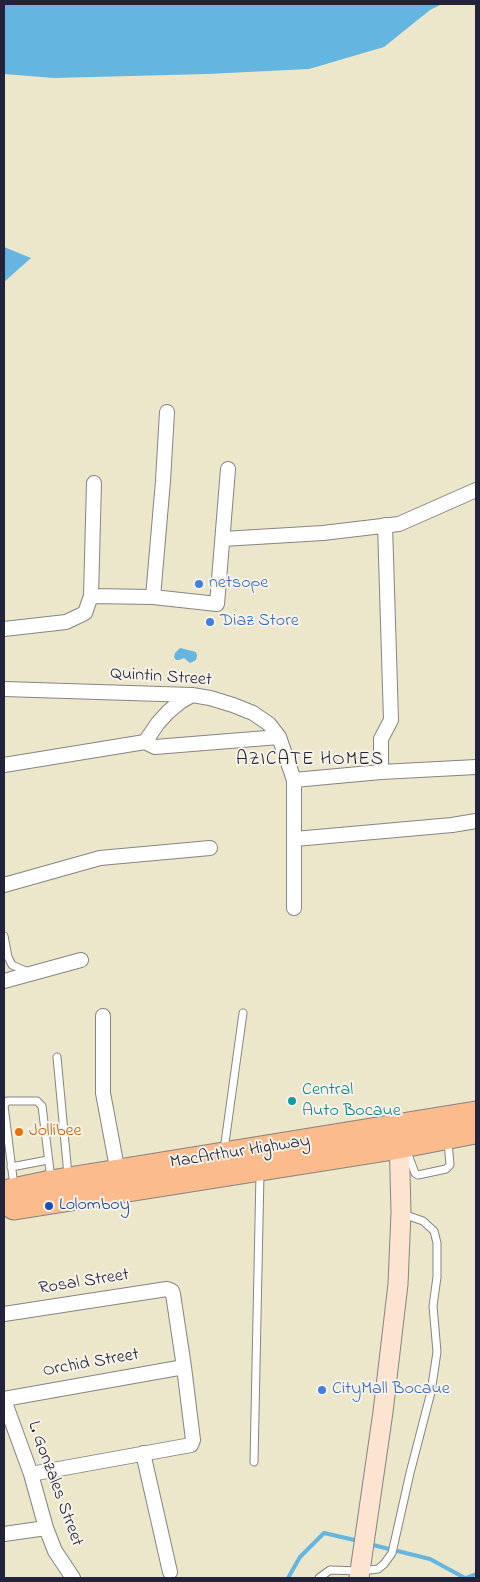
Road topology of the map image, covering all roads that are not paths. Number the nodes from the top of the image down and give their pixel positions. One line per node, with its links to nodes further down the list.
1 (167, 412): 8 (street)
2 (228, 469): 6 (street)
3 (94, 483): 7 (street)
4 (476, 490): 5 (street)
5 (385, 525): 6 (street); 16 (street)
6 (223, 539): 8 (street)
7 (91, 596): 8 (street); 9 (street)
8 (153, 597)
9 (4, 628)
10 (4, 689): 11 (street, Quintin Street)
11 (192, 695): 12 (street, Quintin Street); 13 (street)
12 (279, 737): 13 (street); 17 (street, Quintin Street)
13 (145, 742): 14 (street)
14 (4, 765)
15 (476, 767): 16 (street)
16 (381, 772): 17 (street)
17 (294, 780): 19 (street, Quintin Street)
18 (476, 821): 19 (street)
19 (295, 839): 22 (street, Quintin Street)
20 (210, 848): 21 (street)
21 (4, 885)
22 (294, 908)
23 (4, 936): 25 (lane)
24 (81, 960): 25 (street)
25 (31, 973): 26 (street)
26 (4, 981)
27 (242, 1013): 33 (lane)
28 (103, 1016): 36 (street)
29 (57, 1057): 37 (lane)
30 (476, 1114): 32 (highway, MacArthur Highway)
31 (476, 1131): 32 (highway, MacArthur Highway)
32 (396, 1138): 33 (highway, MacArthur Highway); 35 (highway, MacArthur Highway); 39 (street); 46 (street)
33 (223, 1155): 36 (highway, MacArthur Highway)
34 (11, 1166): 37 (lane); 37 (lane); 38 (lane)
35 (261, 1168): 38 (highway, MacArthur Highway); 44 (lane)
36 (118, 1173): 37 (highway, MacArthur Highway)
37 (56, 1174): 38 (highway, MacArthur Highway)
38 (7, 1197)
39 (401, 1213): 46 (street); 50 (lane)
40 (4, 1314): 41 (street, Rosal Street)
41 (184, 1367): 42 (street, Orchid Street); 43 (street)
42 (4, 1399): 45 (street, L. Gonzales Street)
43 (143, 1453): 45 (street); 49 (street)
44 (254, 1462)
45 (30, 1474): 47 (street, L. Gonzales Street)
46 (361, 1521): 50 (street)
47 (46, 1528): 48 (street); 51 (street, L. Gonzales Street)
48 (4, 1534)
49 (170, 1572)
50 (353, 1574): 52 (lane)
51 (73, 1578)
52 (319, 1578)

